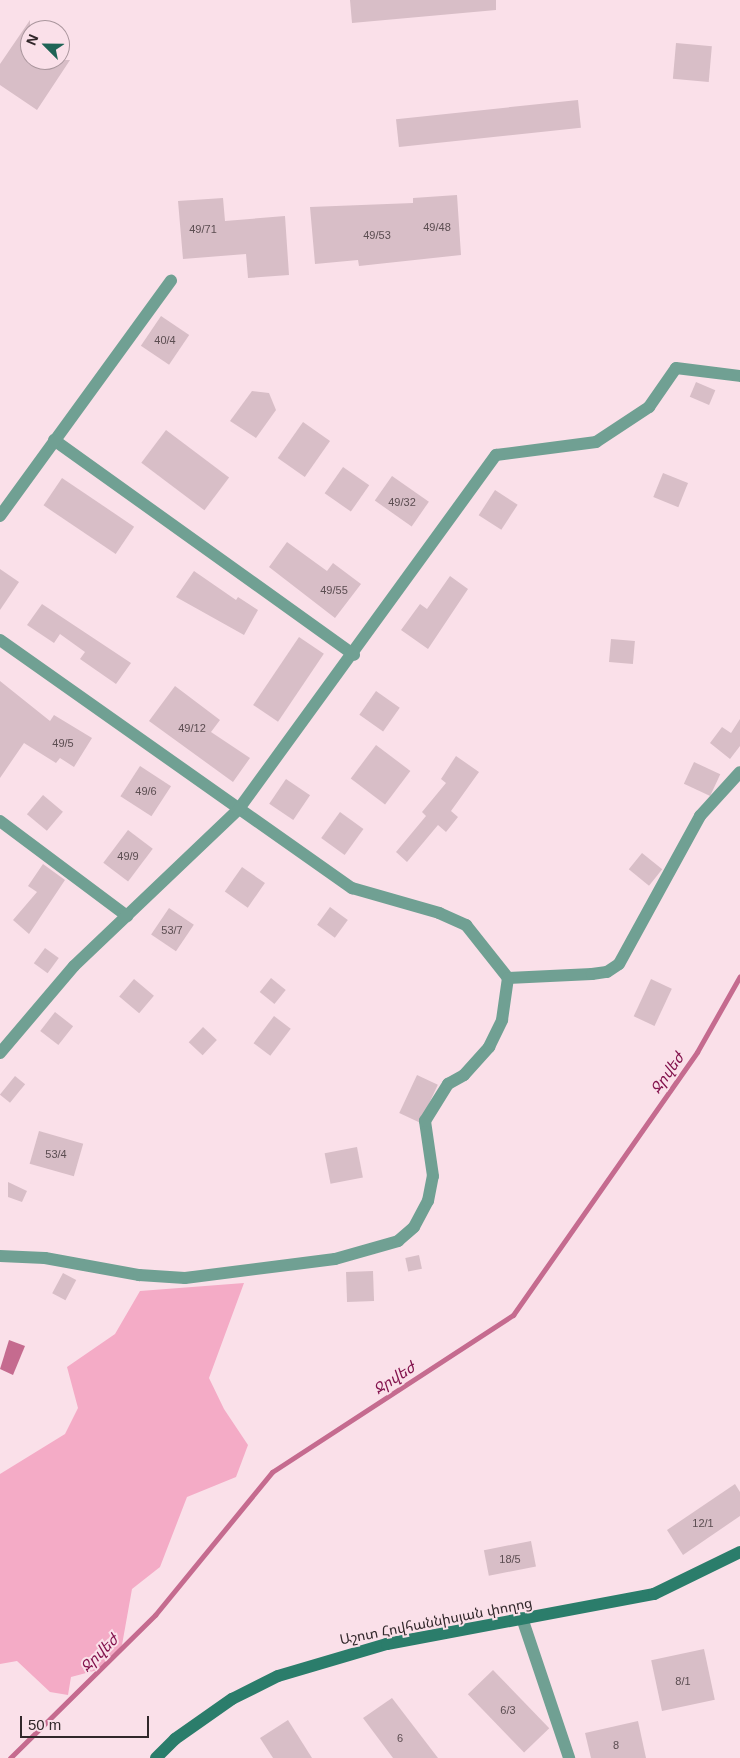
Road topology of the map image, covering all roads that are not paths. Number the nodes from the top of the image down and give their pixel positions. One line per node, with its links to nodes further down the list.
1 (171, 281): 3 (street)
2 (740, 376): 6 (street)
3 (54, 440): 4 (street); 6 (street)
4 (0, 516)
5 (0, 640): 8 (street)
6 (354, 655): 8 (street)
7 (740, 772): 11 (street)
8 (238, 810): 10 (street); 11 (street)
9 (0, 822): 10 (street)
10 (127, 916): 12 (street)
11 (508, 978): 13 (street)
12 (0, 1052)
13 (0, 1256)
14 (740, 1552): 15 (street, Աշոտ Հովհաննիսյան փողոց)
15 (522, 1618): 16 (street, Աշոտ Հովհաննիսյան փողոց); 17 (street)
16 (156, 1758)
17 (568, 1758)

